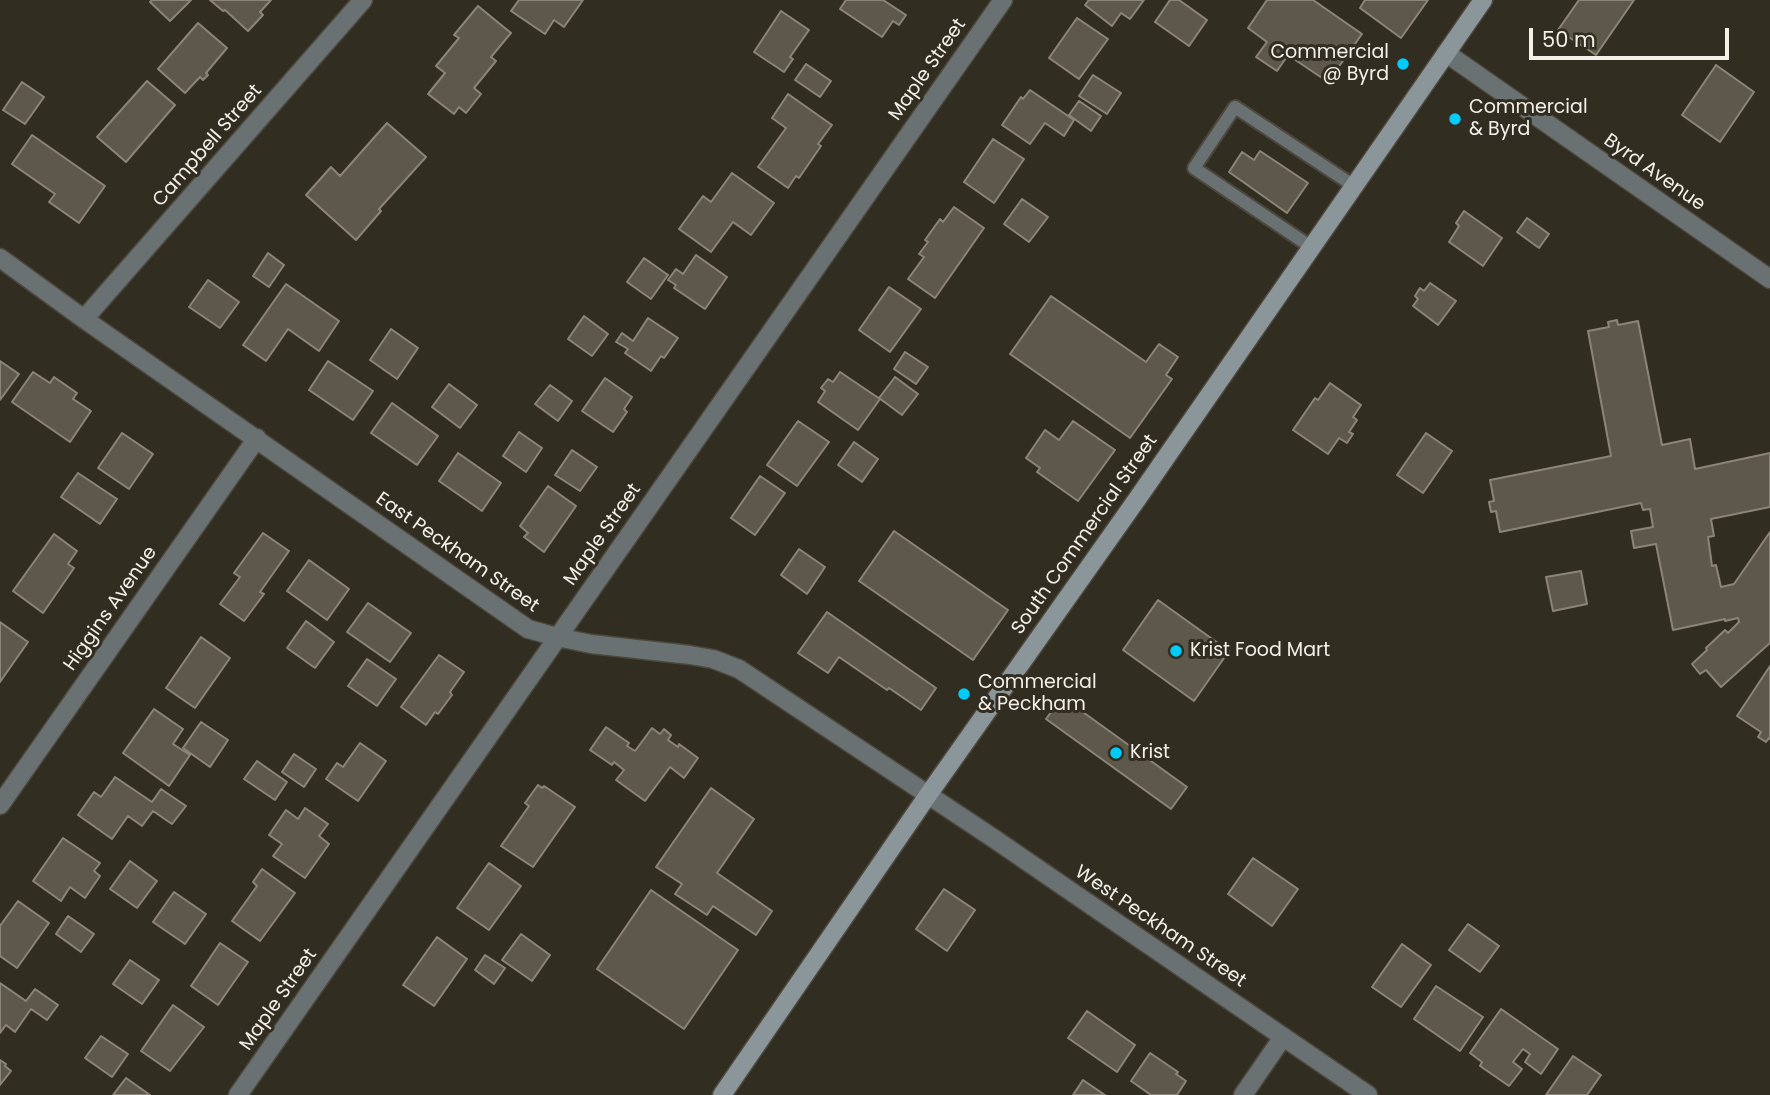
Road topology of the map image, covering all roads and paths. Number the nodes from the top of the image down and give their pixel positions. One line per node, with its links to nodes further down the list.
1 (363, 0): 9 (street, Campbell Street)
2 (1003, 0): 11 (street, Maple Street)
3 (1483, 0): 4 (main road, South Commercial Street)
4 (1446, 53): 5 (main road, South Commercial Street); 8 (street, Byrd Avenue)
5 (1354, 186): 6 (main road, South Commercial Street); 6 (lane)
6 (1311, 247): 12 (main road, South Commercial Street)
7 (0, 258): 9 (street, East Peckham Street)
8 (1770, 279)
9 (84, 319): 10 (street, East Peckham Street)
10 (257, 438): 11 (street, East Peckham Street); 13 (street, Higgins Avenue)
11 (557, 638): 12 (street, East Peckham Street); 15 (street, Maple Street)
12 (928, 795): 14 (street, West Peckham Street); 16 (main road, South Commercial Street)
13 (0, 805)
14 (1283, 1037): 17 (street); 18 (street, West Peckham Street)
15 (239, 1095)
16 (722, 1095)
17 (1243, 1095)
18 (1368, 1095)

